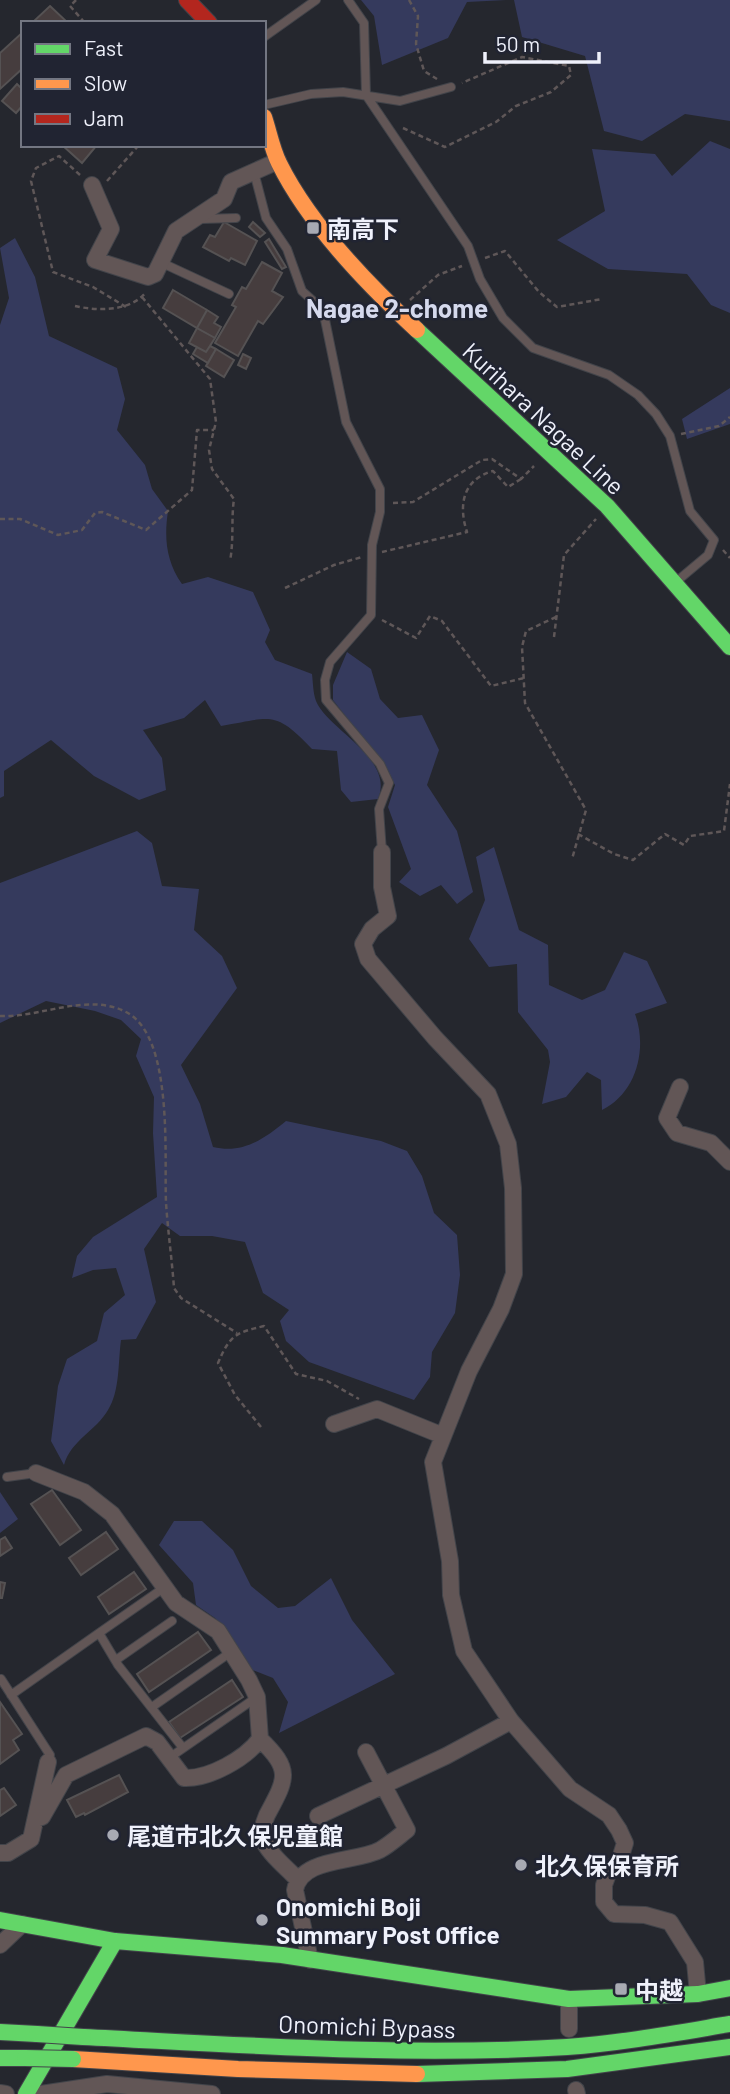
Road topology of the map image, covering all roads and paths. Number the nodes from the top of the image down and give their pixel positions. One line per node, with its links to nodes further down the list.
1 (76, 0): 6 (path)
2 (187, 0): 7 (main road)
3 (316, 0): 8 (lane)
4 (348, 0): 10 (lane)
5 (409, 0): 9 (path)
6 (83, 21)
7 (207, 21)
8 (266, 36)
9 (451, 87): 10 (lane); 12 (path)
10 (366, 95): 11 (lane); 20 (lane)
11 (266, 105)
12 (396, 118)
13 (266, 123): 15 (main road, Kurihara Nagae Line)
14 (137, 147): 17 (path)
15 (278, 161): 16 (street); 27 (main road, Kurihara Nagae Line)
16 (254, 172): 19 (street); 33 (lane)
17 (92, 185): 21 (street); 26 (path)
18 (236, 218): 19 (lane)
19 (194, 219): 21 (street)
20 (474, 262): 24 (path); 27 (path); 30 (lane)
21 (158, 268): 22 (lane); 23 (path)
22 (229, 294)
23 (142, 297): 26 (path); 29 (path)
24 (602, 299)
25 (75, 306): 26 (path)
26 (127, 306)
27 (398, 312): 31 (main road, Kurihara Nagae Line)
28 (730, 417): 30 (path)
29 (214, 430): 35 (path); 37 (path)
30 (670, 436): 38 (lane)
31 (549, 452): 32 (path); 34 (main road, Kurihara Nagae Line)
32 (521, 479): 33 (path); 36 (path)
33 (380, 504): 36 (lane)
34 (607, 506): 38 (main road, Kurihara Nagae Line); 41 (path)
35 (0, 519)
36 (372, 555): 39 (path); 40 (lane)
37 (230, 561)
38 (675, 583): 43 (main road, Kurihara Nagae Line)
39 (285, 587)
40 (370, 615): 44 (path); 47 (lane)
41 (556, 617): 42 (path); 44 (path)
42 (554, 637)
43 (730, 647)
44 (524, 678): 46 (path)
45 (730, 784): 46 (path)
46 (578, 834): 48 (path)
47 (382, 852): 56 (street)
48 (572, 859)
49 (0, 1016): 52 (path)
50 (680, 1087): 51 (street)
51 (730, 1162)
52 (237, 1332): 53 (path); 55 (path)
53 (377, 1409): 54 (street); 56 (street)
54 (334, 1424)
55 (261, 1427)
56 (441, 1435): 68 (street)
57 (36, 1473): 58 (lane); 59 (street)
58 (7, 1477)
59 (165, 1587): 61 (lane); 62 (street)
60 (172, 1620): 63 (lane)
61 (99, 1633): 63 (lane); 65 (lane)
62 (231, 1652): 66 (street); 67 (lane)
63 (116, 1660): 67 (lane)
64 (1, 1679): 65 (lane)
65 (11, 1695): 72 (lane)
66 (257, 1697): 69 (street); 71 (lane)
67 (152, 1707): 71 (lane)
68 (511, 1721): 73 (street); 84 (street)
69 (260, 1739): 71 (street); 77 (street)
70 (366, 1752): 73 (street)
71 (176, 1753): 75 (street)
72 (48, 1762): 75 (street)
73 (384, 1786): 74 (street); 77 (street)
74 (318, 1816)
75 (36, 1819): 76 (street)
76 (0, 1853)
77 (297, 1879): 82 (street)
78 (0, 1920): 79 (main road)
79 (22, 1924): 80 (main road); 81 (street)
80 (116, 1941): 82 (main road); 93 (main road)
81 (0, 1945)
82 (310, 1960): 85 (main road)
83 (730, 1988): 84 (main road)
84 (698, 1994): 85 (main road)
85 (569, 1999): 87 (street)
86 (730, 2024): 88 (main road, Onomichi Bypass, bridge)
87 (569, 2029)
88 (0, 2032)
89 (730, 2047): 90 (main road, Onomichi Bypass, bridge)
90 (0, 2058)
91 (0, 2093): 92 (street)
92 (6, 2094)
93 (26, 2094)
94 (41, 2094): 95 (street)
95 (212, 2094)

